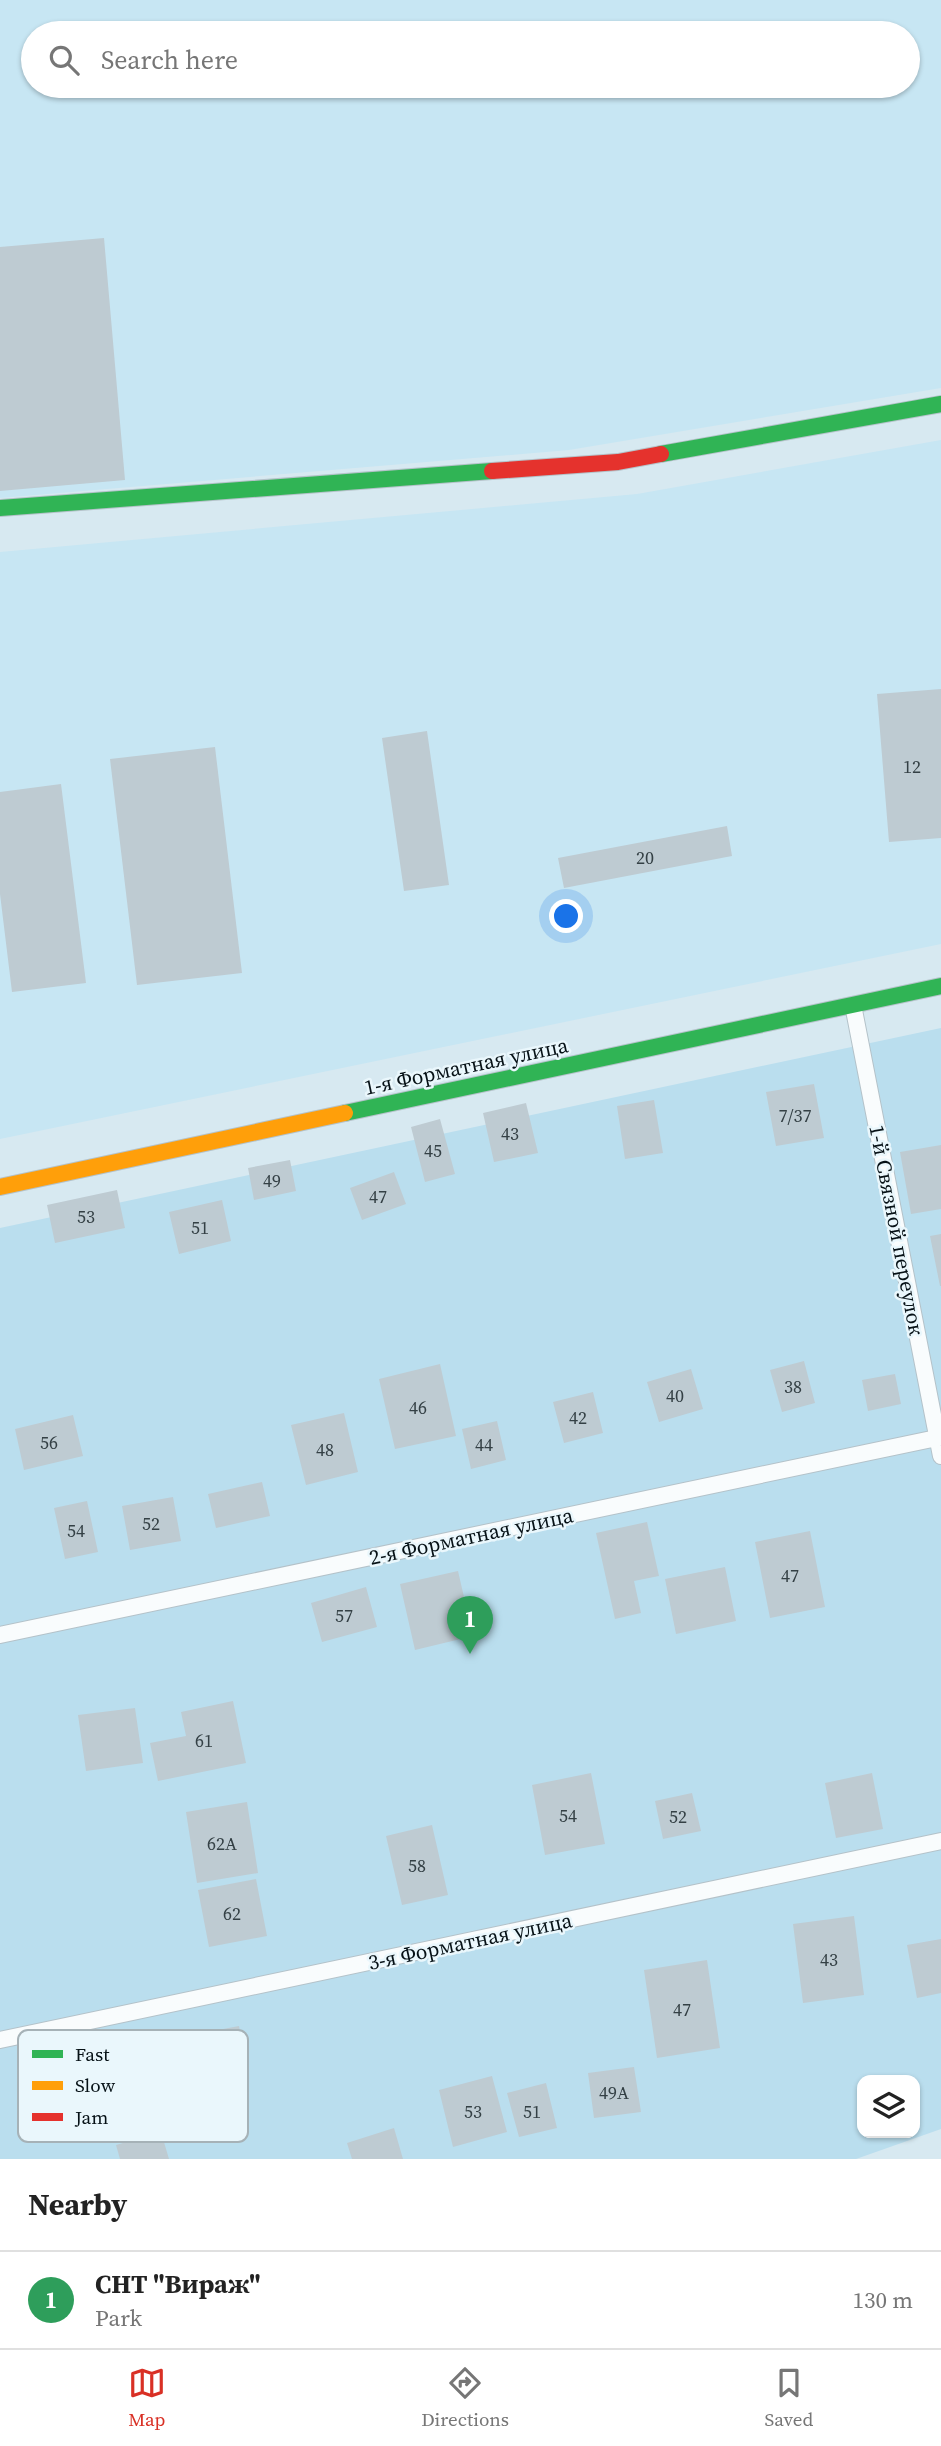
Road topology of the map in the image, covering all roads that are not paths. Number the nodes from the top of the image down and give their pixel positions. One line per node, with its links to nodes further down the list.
1 (941, 404): 2 (street)
2 (0, 508)
3 (941, 986): 4 (street, 1-я Форматная улица)
4 (853, 1005): 5 (street, 1-я Форматная улица); 6 (lane, 1-й Связной переулок)
5 (0, 1187)
6 (939, 1437): 7 (lane, 1-й Связной переулок); 8 (lane, 2-я Форматная улица)
7 (941, 1456)
8 (0, 1635)
9 (941, 1841): 10 (lane, 3-я Форматная улица)
10 (47, 2030)
11 (18, 2036): 12 (lane, 3-я Форматная улица)
12 (0, 2040)

